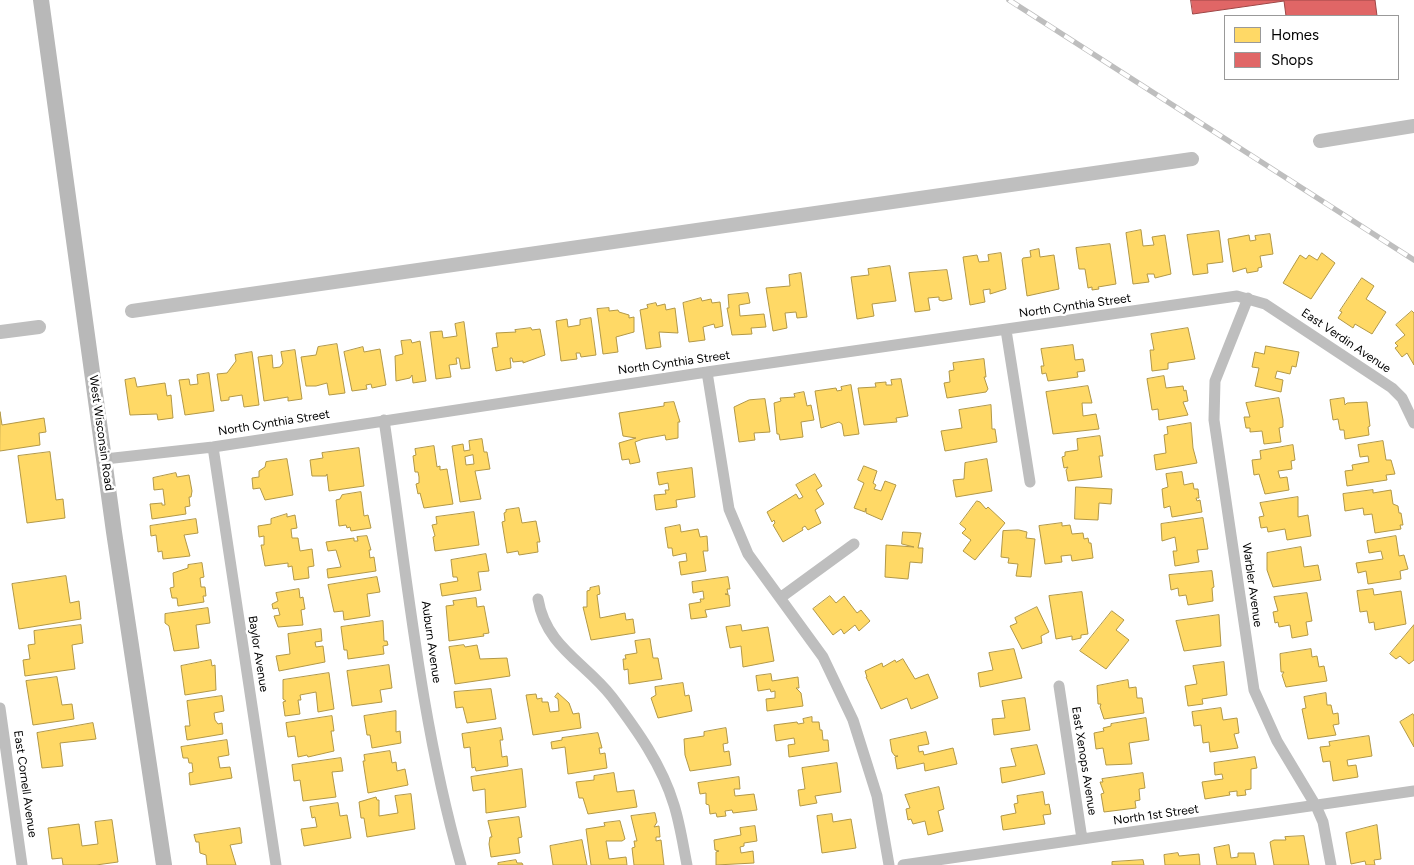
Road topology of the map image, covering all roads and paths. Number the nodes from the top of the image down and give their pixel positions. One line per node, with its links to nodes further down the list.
1 (40, 0): 8 (street, West Wisconsin Road)
2 (1248, 298): 3 (street, North Cynthia Street); 6 (street, East Verdin Avenue); 16 (street, Warbler Avenue)
3 (1006, 330): 4 (street, North Cynthia Street); 9 (street)
4 (707, 372): 5 (street, North Cynthia Street); 12 (street)
5 (384, 420): 7 (street, North Cynthia Street); 21 (street, Auburn Avenue)
6 (1414, 424)
7 (213, 447): 8 (street, North Cynthia Street); 20 (street, Baylor Avenue)
8 (104, 460): 19 (street, West Wisconsin Road)
9 (1030, 482)
10 (854, 544): 12 (street)
11 (538, 598): 22 (street)
12 (780, 598): 23 (street)
13 (1059, 686): 17 (street, East Xenops Avenue)
14 (0, 708): 18 (street, East Cornell Avenue)
15 (1414, 791): 16 (street, North 1st Street)
16 (1316, 806): 17 (street, North 1st Street); 25 (street, Warbler Avenue)
17 (1082, 839): 24 (street, North 1st Street)
18 (22, 865)
19 (164, 865)
20 (276, 865)
21 (461, 865)
22 (687, 865)
23 (889, 865)
24 (903, 865)
25 (1331, 865)

